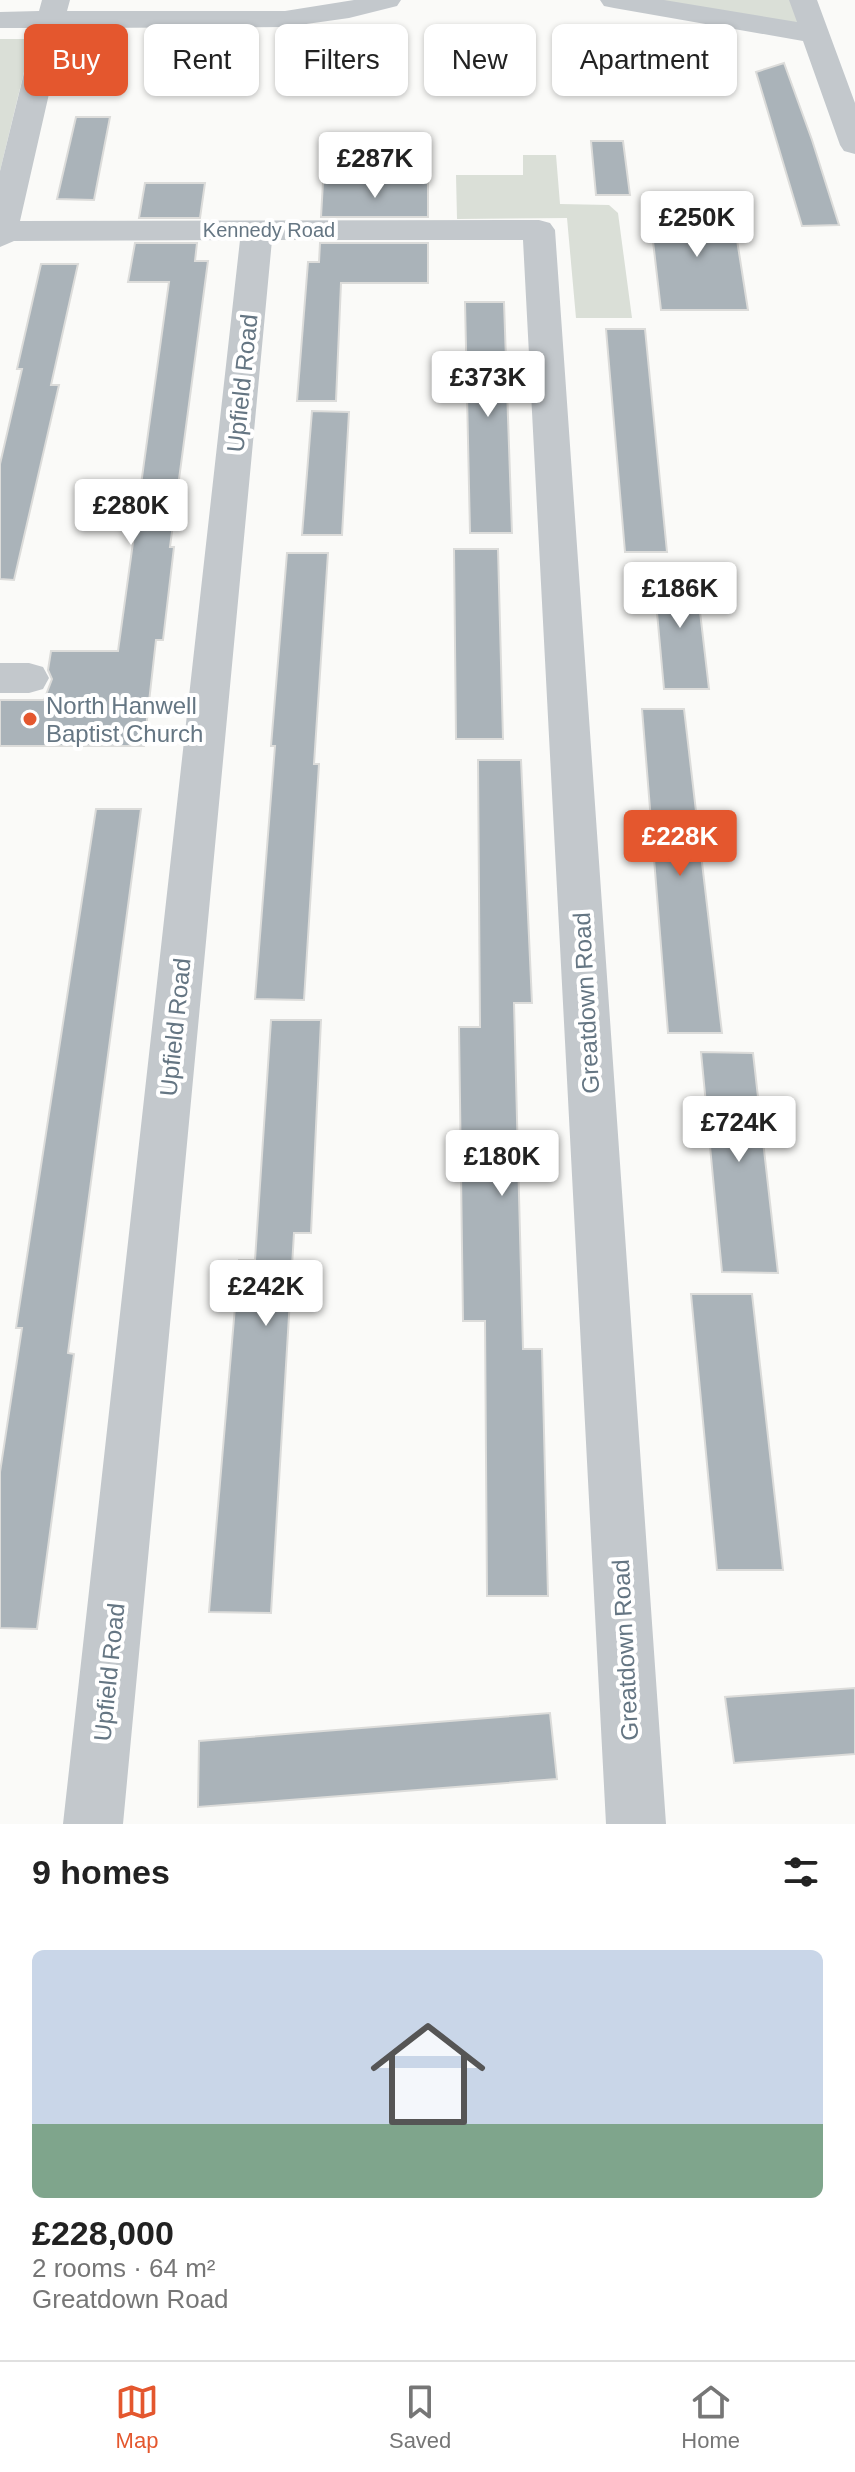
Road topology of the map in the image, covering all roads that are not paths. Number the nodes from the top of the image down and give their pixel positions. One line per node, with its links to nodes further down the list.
1 (387, 0): 4 (street)
2 (614, 0): 6 (street)
3 (803, 0): 6 (street)
4 (53, 10): 5 (street); 10 (street)
5 (0, 20)
6 (815, 34): 7 (street)
7 (855, 145)
8 (257, 230): 9 (street, Kennedy Road); 10 (street, Kennedy Road); 11 (street, Upfield Road)
9 (539, 230): 12 (street, Greatdown Road)
10 (0, 233)
11 (93, 1824)
12 (636, 1824)

